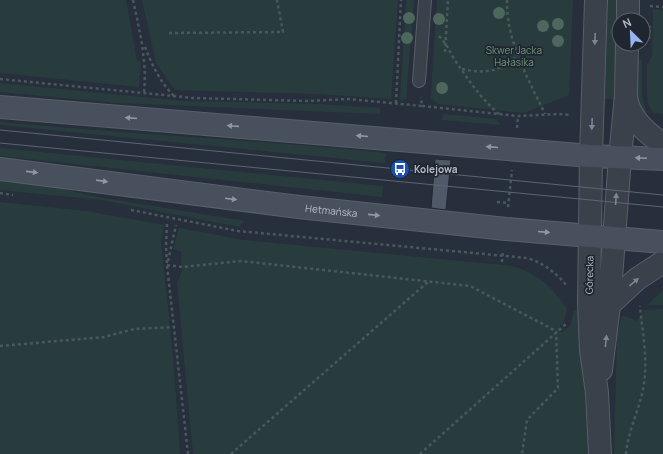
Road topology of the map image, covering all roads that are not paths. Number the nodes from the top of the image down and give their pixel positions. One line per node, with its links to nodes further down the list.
1 (425, 0): 6 (lane)
2 (596, 0): 10 (street, one-way to 10)
3 (628, 0): 4 (street)
4 (628, 12)
5 (627, 52): 7 (street)
6 (419, 81)
7 (626, 95): 9 (street); 11 (street)
8 (0, 106): 10 (main road, one-way to 8)
9 (663, 144)
10 (591, 156): 11 (main road); 14 (street, Górecka)
11 (620, 158): 12 (main road, one-way to 11); 15 (street, Górecka, one-way to 11)
12 (663, 159)
13 (0, 168): 14 (main road, Hetmańska, one-way to 14)
14 (589, 236): 15 (main road, Hetmańska); 19 (street, Górecka)
15 (613, 238): 16 (main road, Hetmańska); 18 (street, Górecka)
16 (663, 242)
17 (663, 262): 18 (street, one-way to 17)
18 (609, 305): 19 (street, Górecka, one-way to 18)
19 (597, 393): 20 (street, Górecka)
20 (600, 454)

